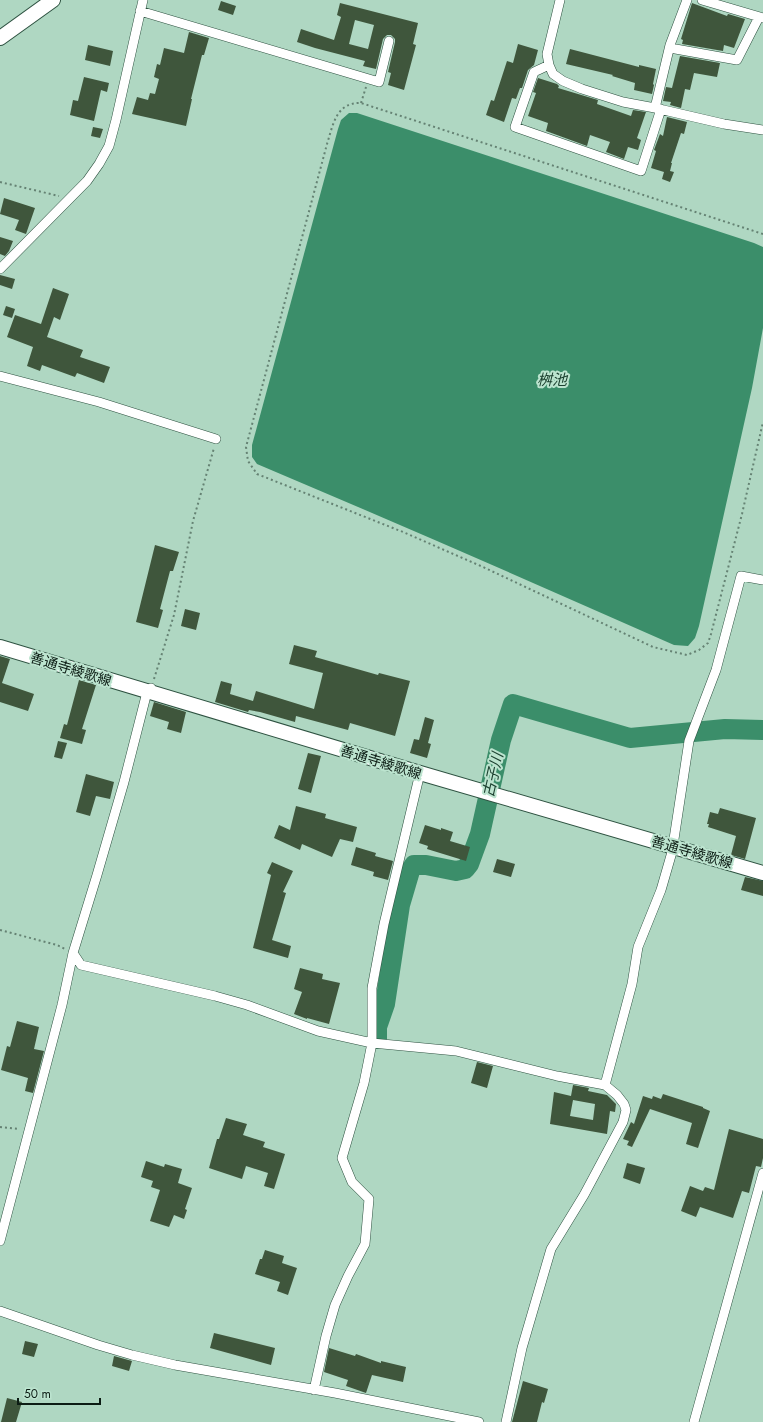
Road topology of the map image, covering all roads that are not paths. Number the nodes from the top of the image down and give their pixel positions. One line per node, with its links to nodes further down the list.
1 (53, 0): 8 (main road)
2 (143, 0): 6 (street)
3 (560, 0): 11 (street)
4 (687, 0): 10 (street)
5 (702, 0): 7 (street)
6 (140, 11): 9 (street); 14 (street)
7 (761, 18): 10 (street)
8 (0, 38)
9 (389, 41)
10 (670, 48): 12 (street)
11 (549, 65): 12 (street); 12 (street)
12 (658, 108): 13 (street)
13 (763, 130)
14 (0, 270)
15 (0, 376): 16 (street)
16 (216, 439)
17 (763, 580): 21 (street)
18 (0, 647): 19 (main road, 善通寺綾歌線)
19 (149, 689): 20 (main road, 善通寺綾歌線); 23 (street)
20 (420, 773): 21 (main road, 善通寺綾歌線); 24 (street)
21 (673, 846): 22 (main road, 善通寺綾歌線); 25 (street)
22 (763, 873)
23 (73, 953): 24 (street); 27 (street)
24 (372, 1043): 25 (street); 29 (street)
25 (605, 1085): 31 (street)
26 (763, 1173): 32 (street)
27 (0, 1241)
28 (0, 1311): 29 (street)
29 (314, 1390): 30 (street)
30 (479, 1422)
31 (506, 1422)
32 (694, 1422)

